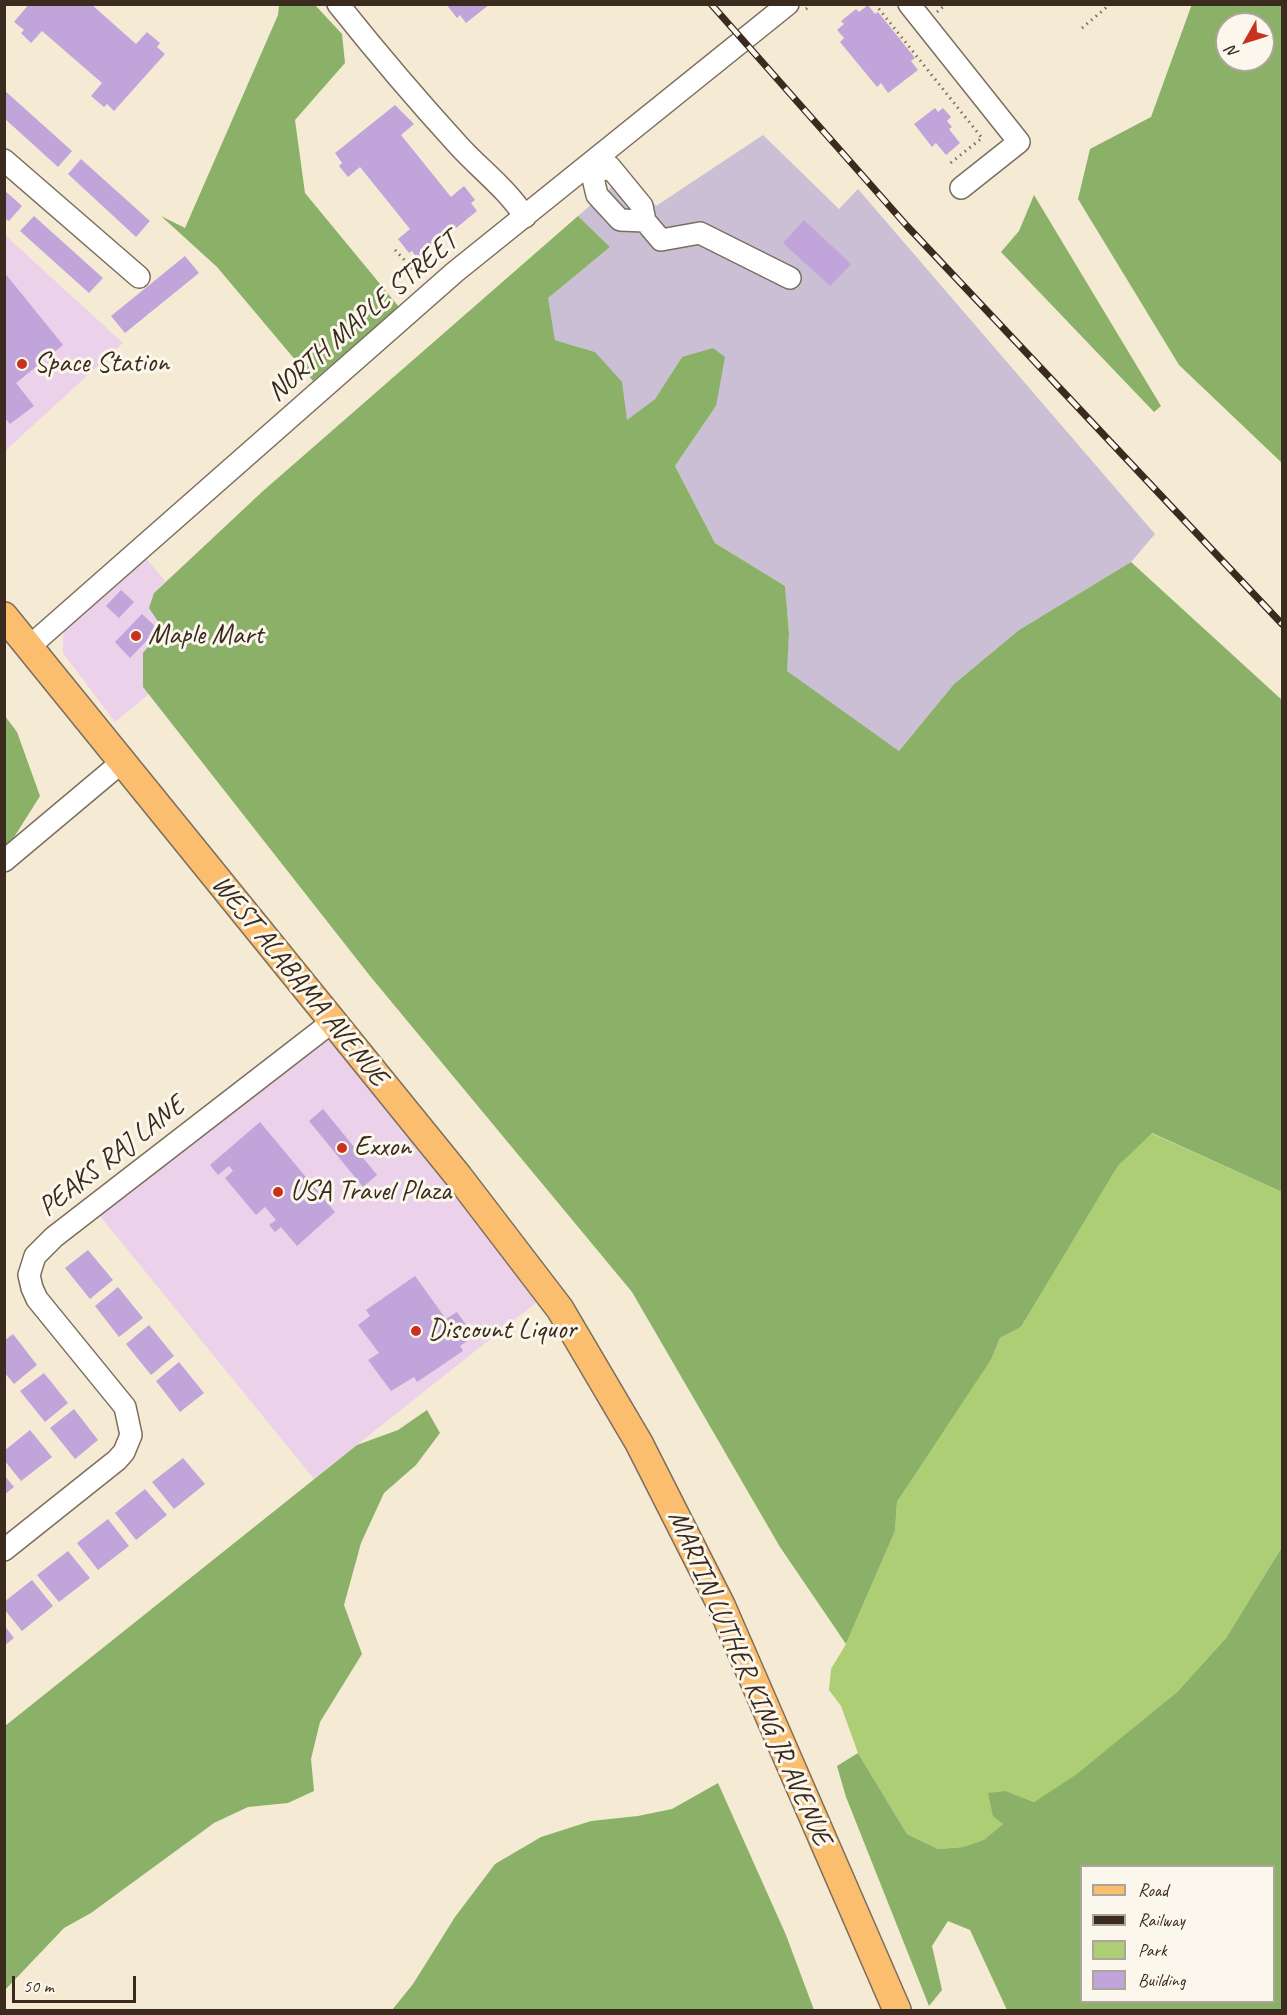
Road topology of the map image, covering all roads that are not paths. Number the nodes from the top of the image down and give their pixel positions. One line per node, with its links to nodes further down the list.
1 (339, 4): 7 (street)
2 (788, 4): 5 (street, NORTH MAPLE STREET)
3 (909, 4): 6 (street)
4 (4, 160): 8 (street)
5 (589, 170): 7 (street, NORTH MAPLE STREET); 9 (street)
6 (962, 188)
7 (525, 217): 11 (street, NORTH MAPLE STREET)
8 (139, 277)
9 (790, 278)
10 (4, 616): 11 (main road, WEST ALABAMA AVENUE)
11 (30, 646): 12 (main road, WEST ALABAMA AVENUE)
12 (122, 762): 13 (street); 14 (main road, WEST ALABAMA AVENUE)
13 (4, 861)
14 (332, 1022): 15 (main road, WEST ALABAMA AVENUE); 16 (street, PEAKS RAJ LANE)
15 (586, 1353): 17 (main road, MARTIN LUTHER KING JR AVENUE)
16 (4, 1550)
17 (897, 2010)

